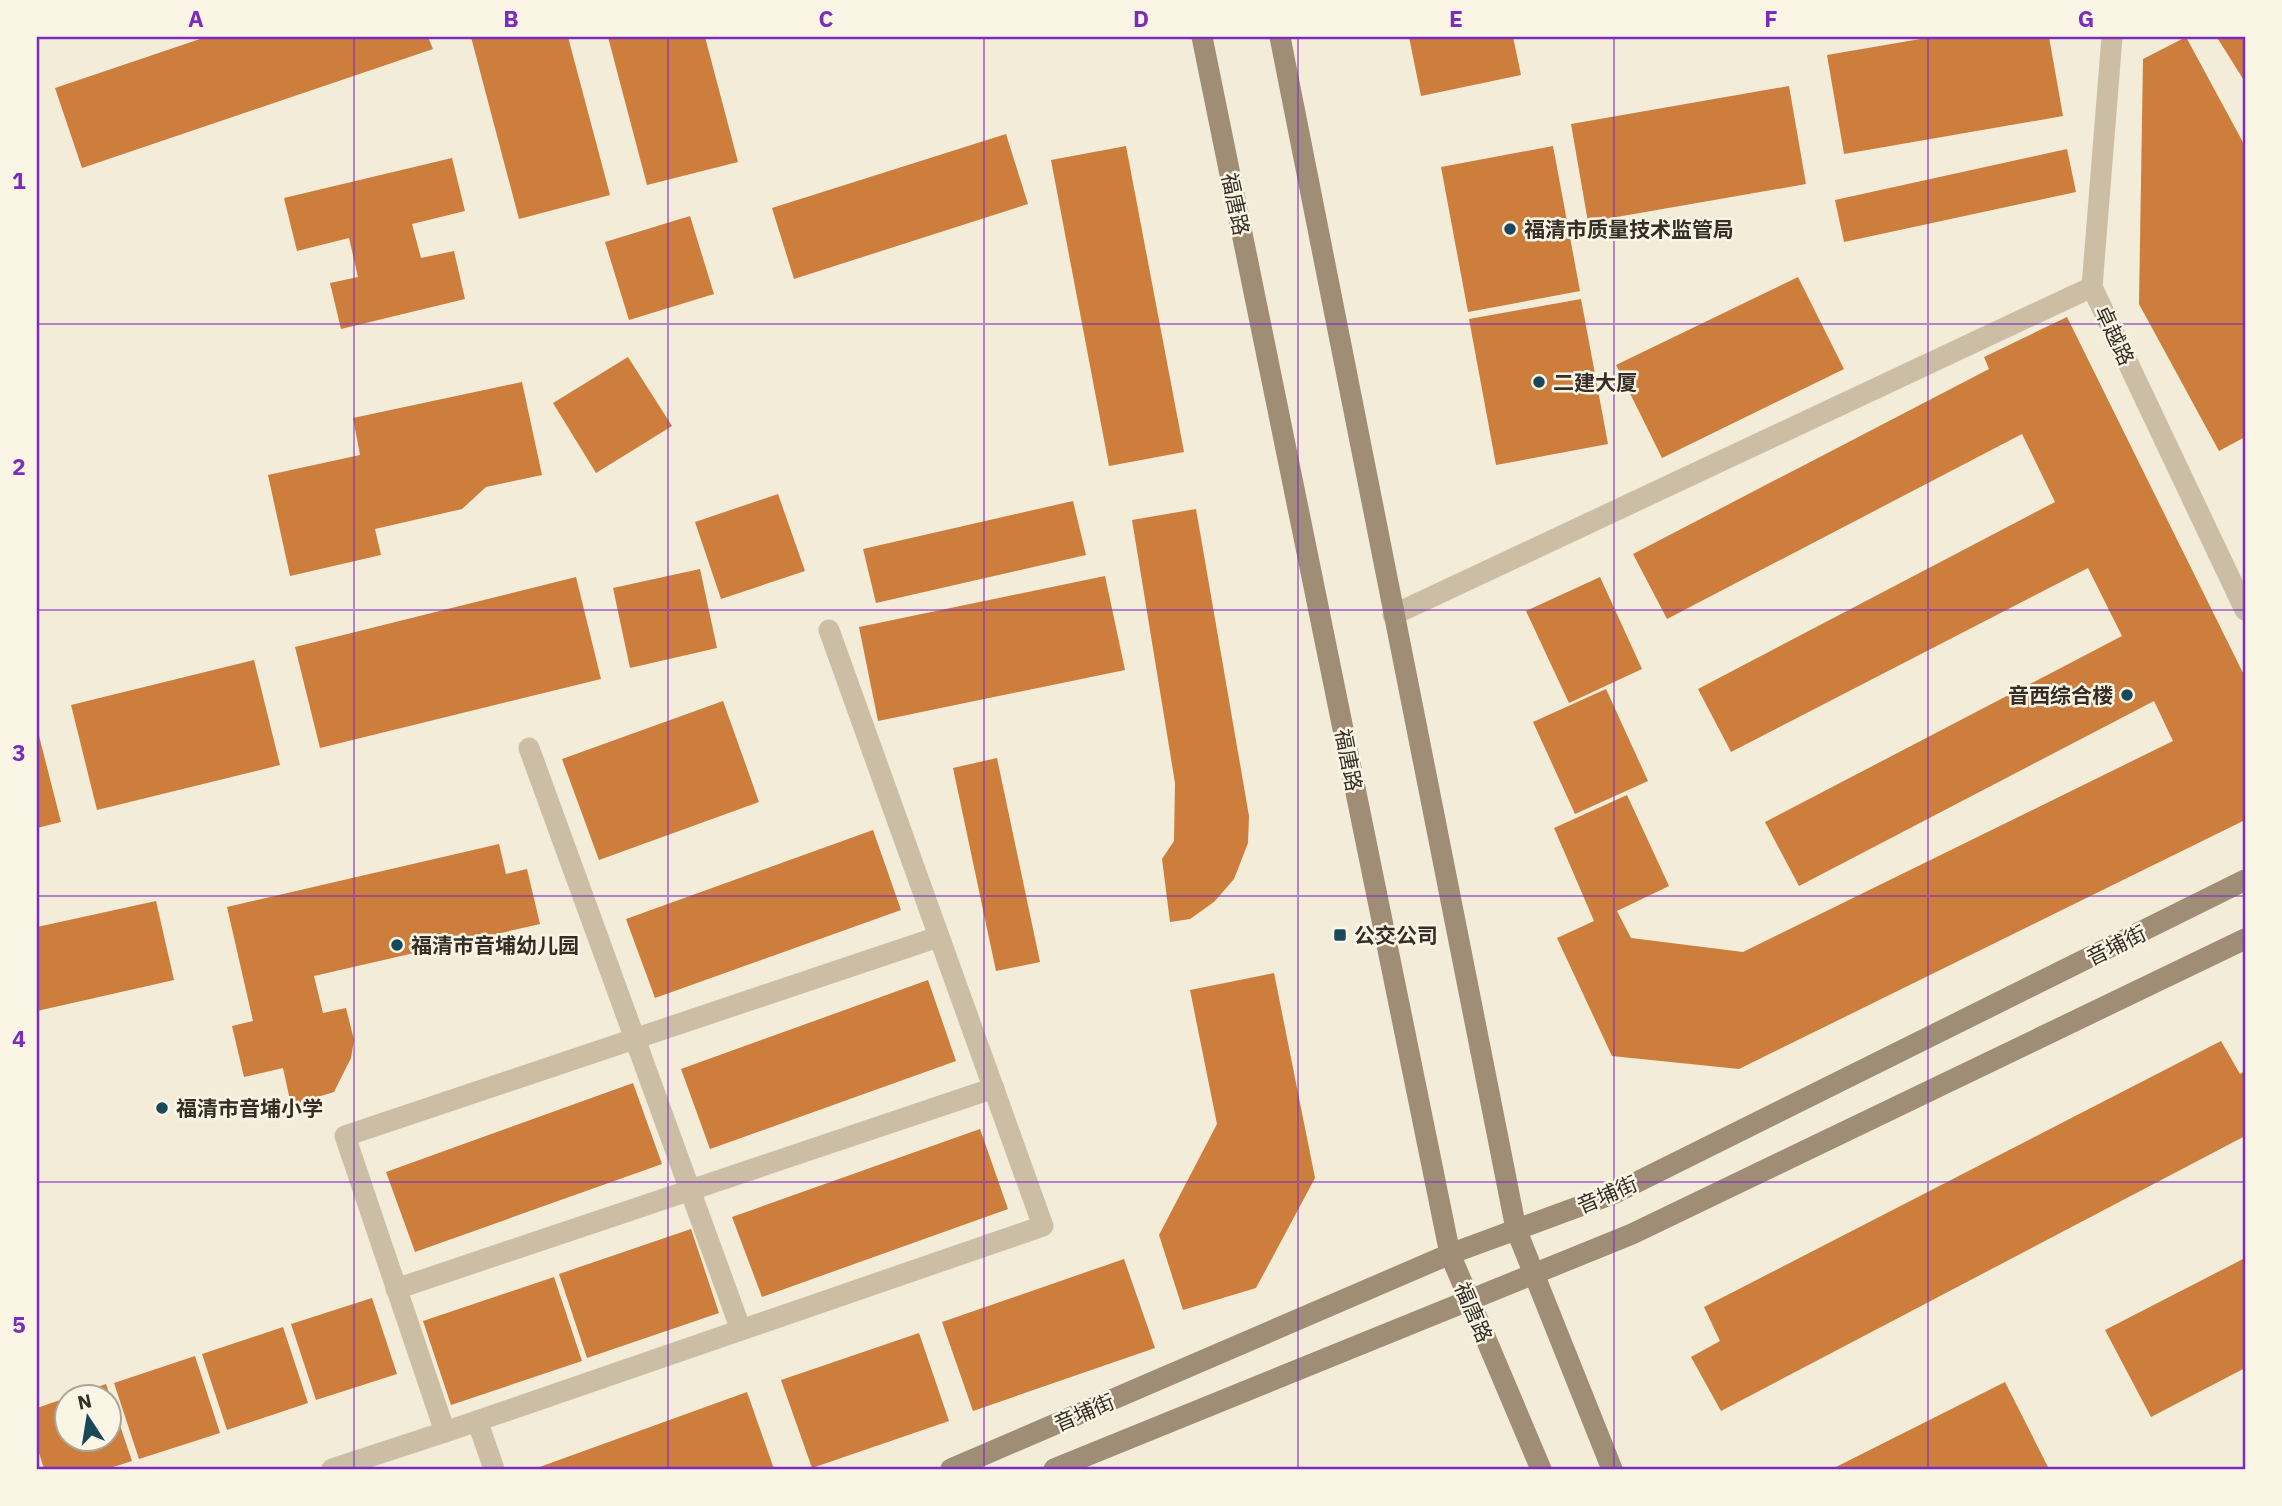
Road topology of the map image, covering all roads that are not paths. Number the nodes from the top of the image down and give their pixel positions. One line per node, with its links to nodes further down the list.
1 (1202, 37): 16 (street, 福唐路)
2 (1280, 37): 6 (street)
3 (2112, 37): 4 (street, 卓越路)
4 (2092, 287): 5 (street, 卓越路); 6 (street)
5 (2245, 610)
6 (1393, 615): 15 (street)
7 (828, 630): 10 (street)
8 (529, 748): 12 (street)
9 (2245, 880): 15 (street, 音埔街)
10 (938, 937): 12 (street); 13 (street)
11 (2245, 939): 17 (street, 音埔街)
12 (637, 1038): 14 (street); 18 (street)
13 (994, 1088): 14 (street); 20 (street)
14 (691, 1189): 18 (street); 20 (street)
15 (1516, 1229): 16 (street, 音埔街); 17 (street)
16 (1450, 1254): 19 (street, 福唐路); 25 (street, 音埔街)
17 (1534, 1271): 19 (street, 音埔街); 28 (street)
18 (396, 1289): 22 (street)
19 (1468, 1298): 26 (street, 音埔街); 27 (street, 福唐路)
20 (741, 1330): 21 (street)
21 (478, 1423): 22 (street); 24 (street)
22 (446, 1432): 23 (street)
23 (332, 1469)
24 (495, 1469)
25 (951, 1469)
26 (1054, 1469)
27 (1541, 1469)
28 (1612, 1469)

